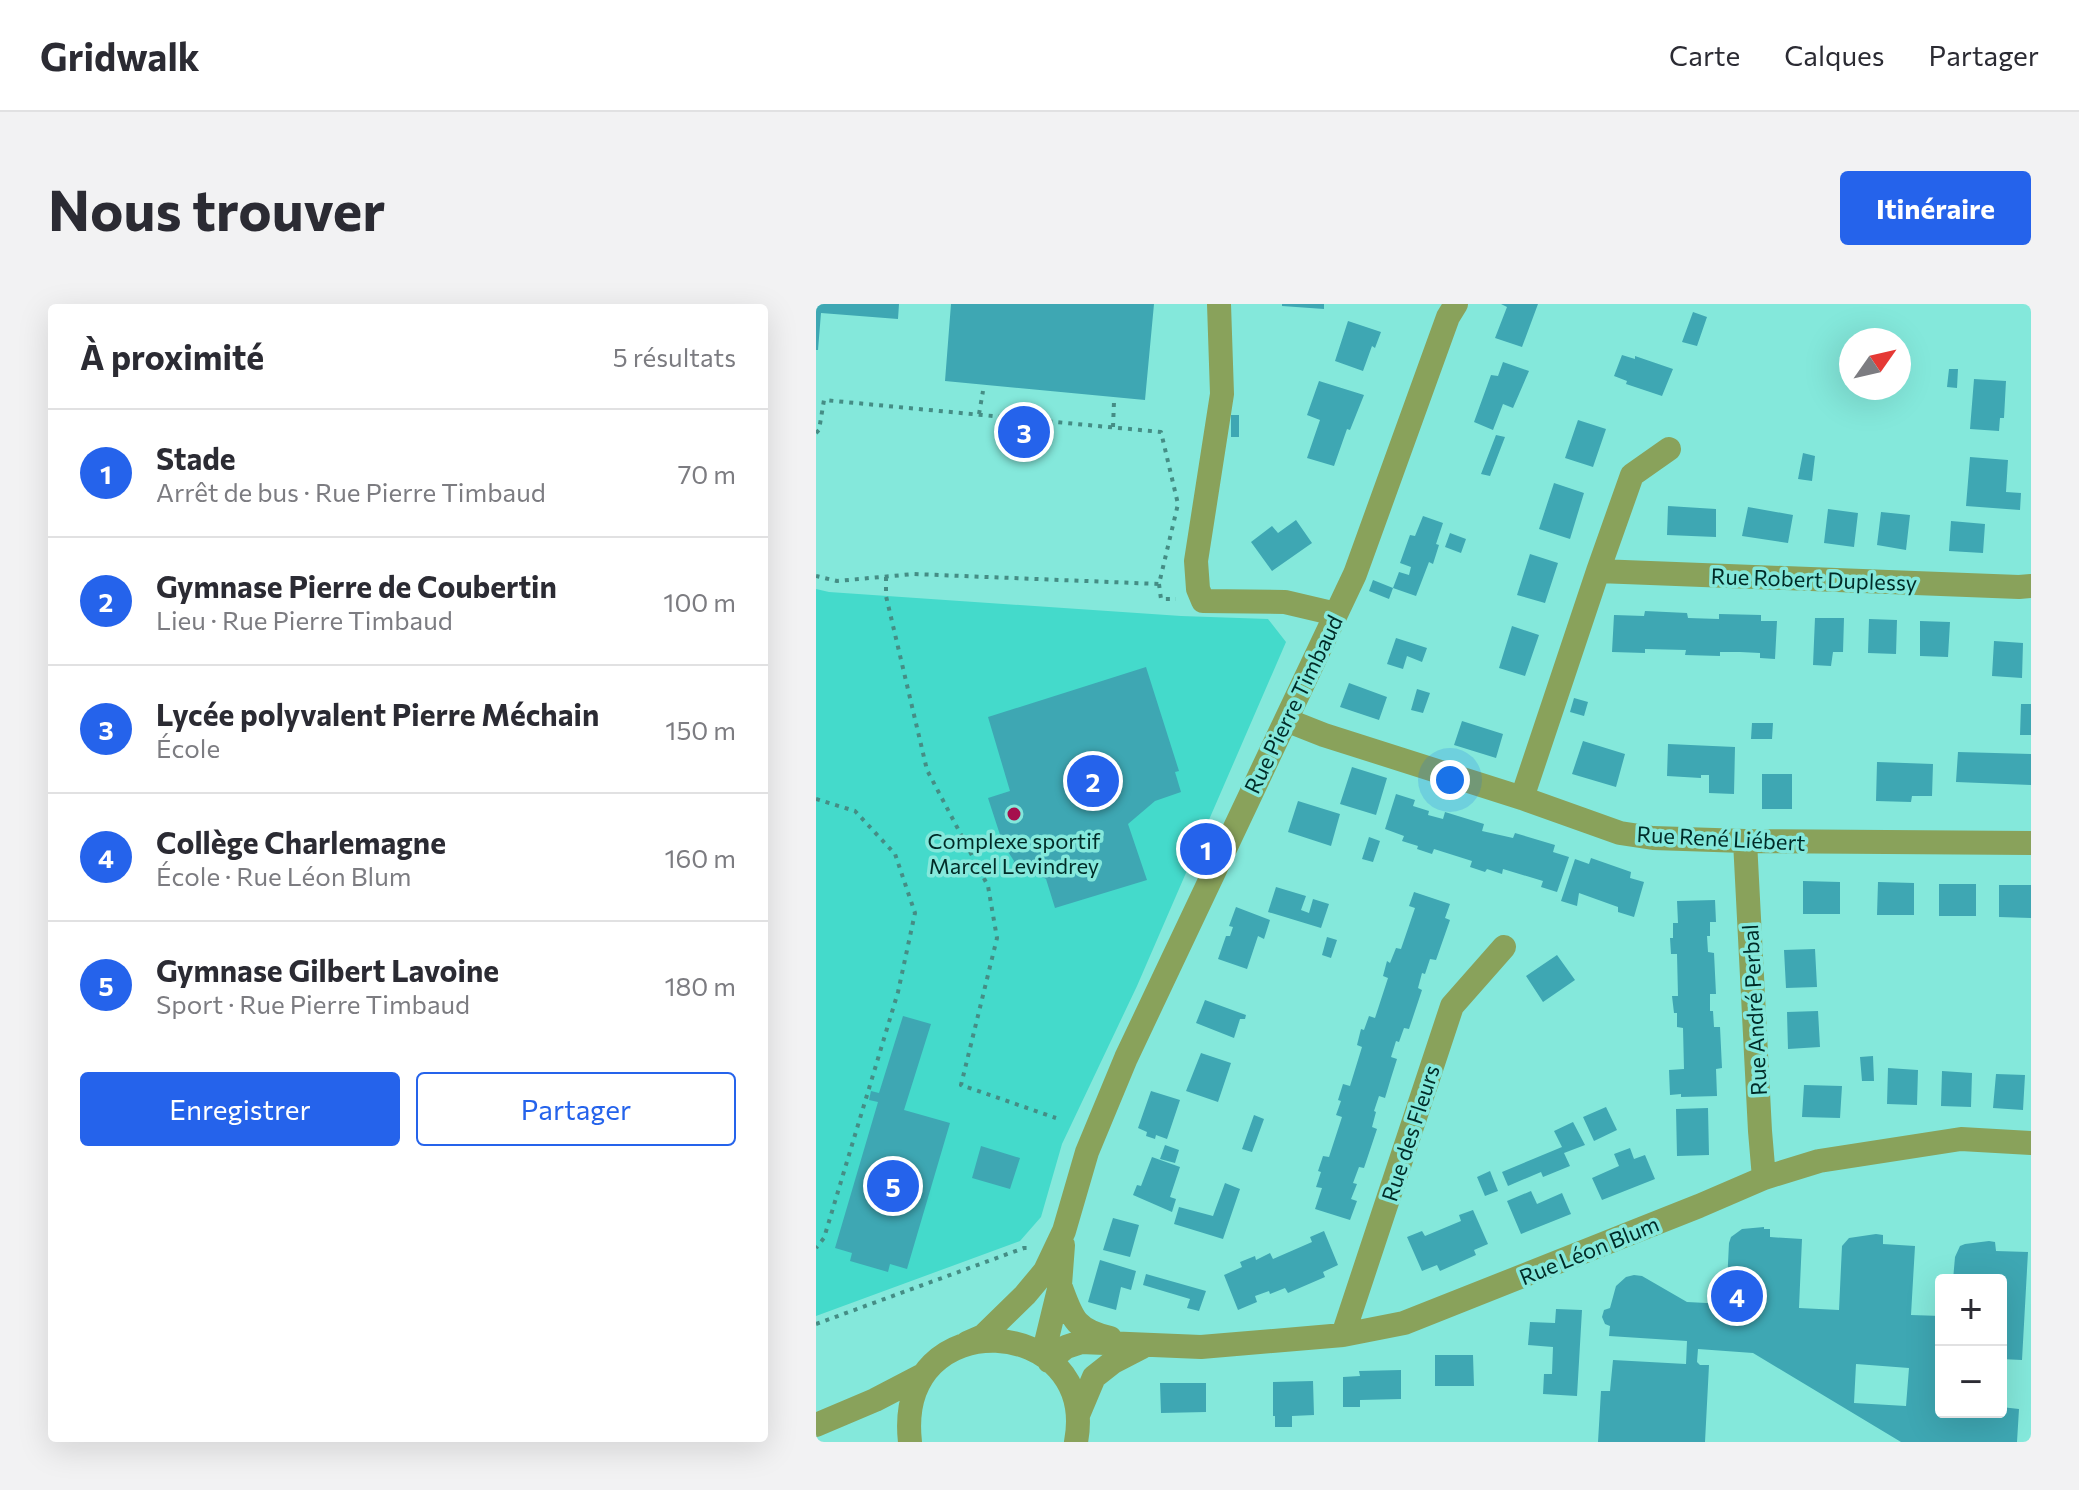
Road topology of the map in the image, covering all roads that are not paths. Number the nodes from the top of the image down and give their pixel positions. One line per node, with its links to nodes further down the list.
1 (1219, 304): 6 (street)
2 (1456, 304): 6 (street, Rue Pierre Timbaud)
3 (1669, 449): 4 (street)
4 (1598, 571): 5 (street, Rue Robert Duplessy); 8 (street)
5 (2031, 586)
6 (1336, 614): 7 (street, Rue Pierre Timbaud)
7 (1286, 720): 8 (street, Rue René Liébert); 14 (street, Rue Pierre Timbaud)
8 (1522, 798): 9 (street, Rue René Liébert)
9 (1745, 841): 10 (street, Rue René Liébert); 13 (street, Rue André Perbal)
10 (2031, 843)
11 (1504, 947): 16 (street, Rue des Fleurs)
12 (2031, 1143): 13 (street, Rue Léon Blum)
13 (1764, 1178): 16 (street, Rue Léon Blum)
14 (1061, 1238): 15 (street, Rue Pierre Timbaud); 17 (street, Rue Pierre Timbaud)
15 (1060, 1285): 18 (street, Rue Léon Blum); 19 (street, Rue Pierre Timbaud)
16 (1343, 1335): 18 (street, Rue Léon Blum)
17 (967, 1343): 19 (street); 20 (street, Rue Pierre Timbaud)
18 (1144, 1346): 19 (street, Rue Léon Blum); 22 (street, Rue Léon Blum)
19 (1046, 1358): 22 (street)
20 (923, 1375): 21 (street, Rue Pierre Timbaud); 23 (street)
21 (816, 1425)
22 (1080, 1432)
23 (910, 1442)

